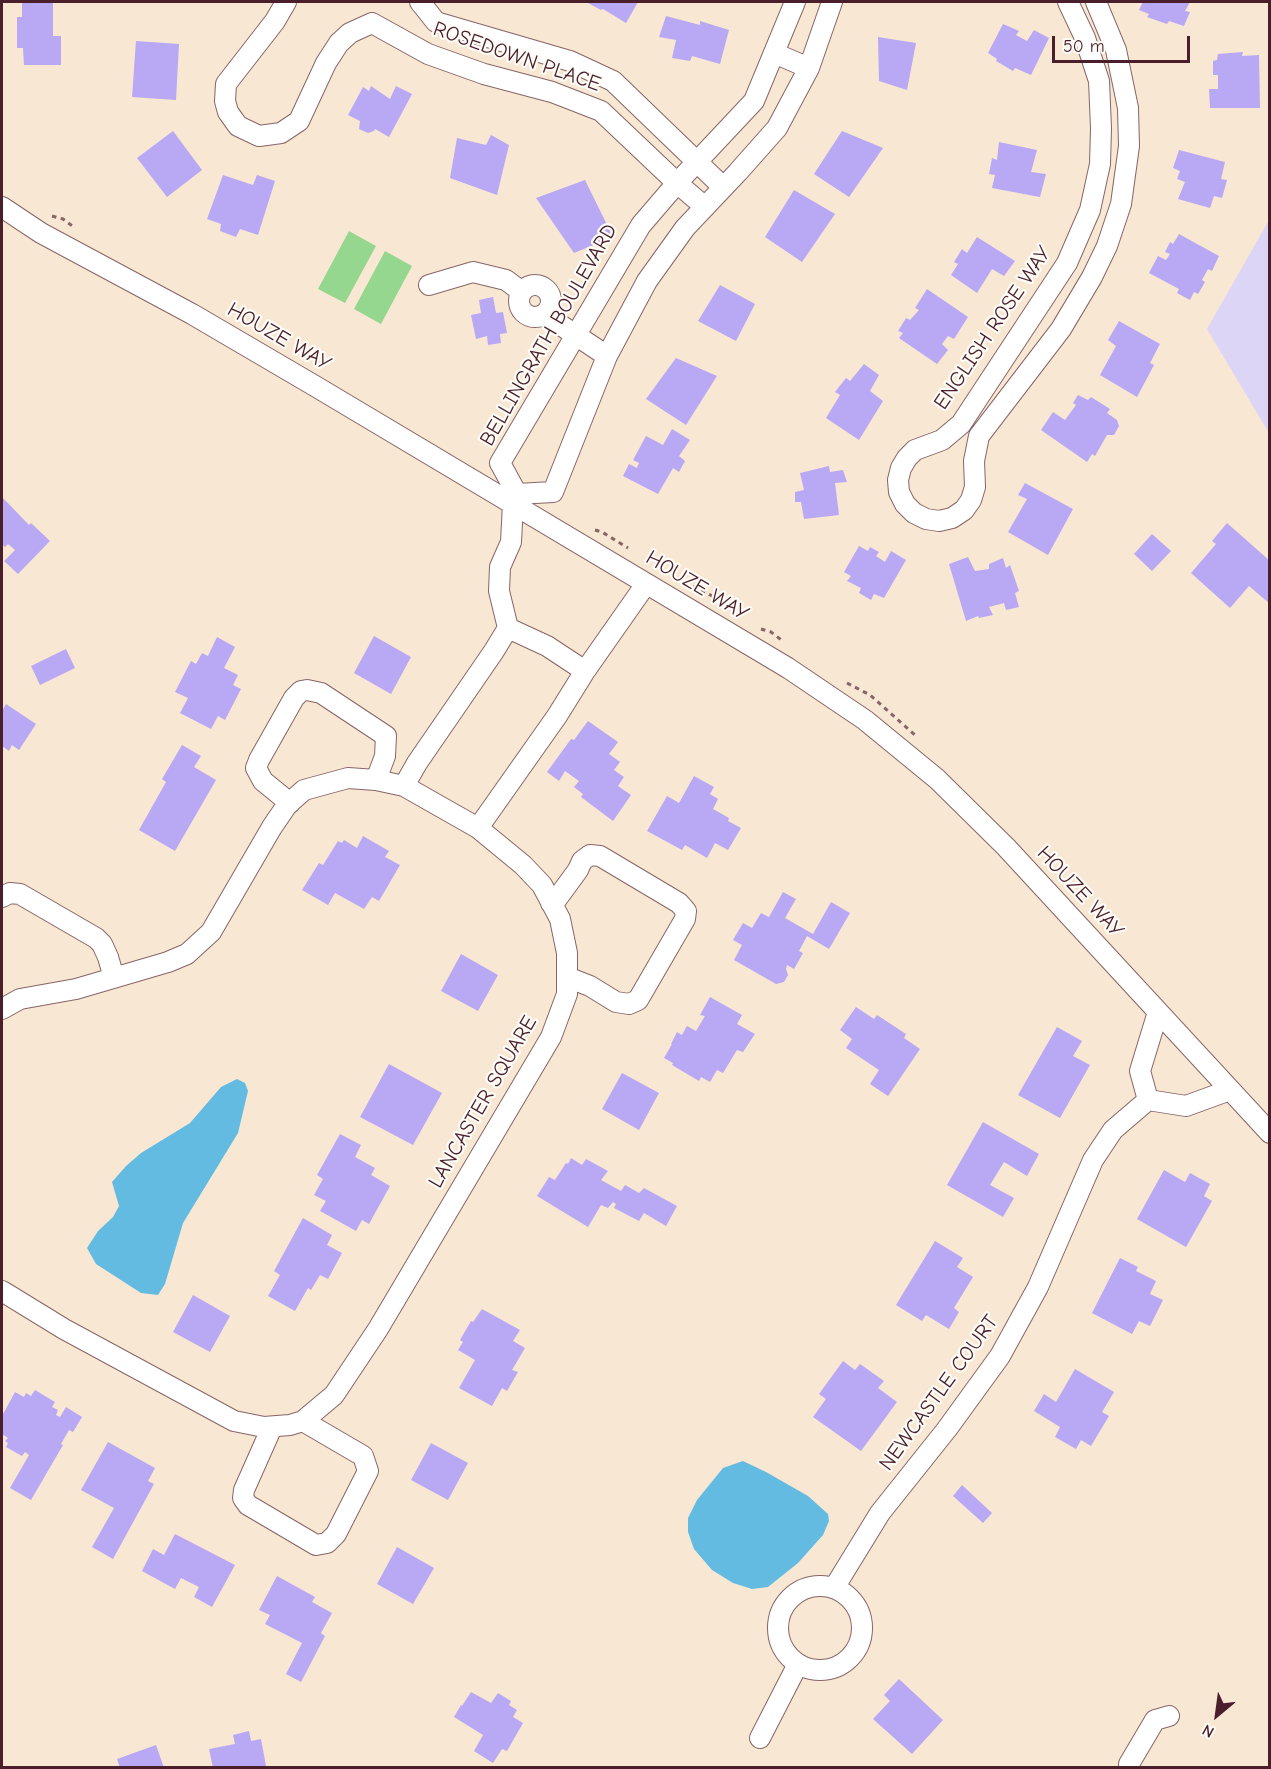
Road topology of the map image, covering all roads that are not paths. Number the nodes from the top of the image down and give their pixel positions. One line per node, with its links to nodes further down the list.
1 (286, 2): 10 (street, ROSEDOWN PLACE)
2 (420, 2): 8 (street, ROSEDOWN PLACE)
3 (795, 2): 7 (street, BELLINGRATH BOULEVARD)
4 (832, 2): 9 (street)
5 (1068, 2): 16 (street, ENGLISH ROSE WAY)
6 (1096, 2): 17 (street, ENGLISH ROSE WAY)
7 (774, 53): 9 (street); 11 (street, BELLINGRATH BOULEVARD)
8 (560, 58): 10 (street); 11 (street, ROSEDOWN PLACE)
9 (809, 68): 13 (street)
10 (552, 92): 12 (street, ROSEDOWN PLACE)
11 (698, 162): 12 (street, BELLINGRATH BOULEVARD); 13 (street, ROSEDOWN PLACE)
12 (677, 183): 15 (street, ROSEDOWN PLACE); 19 (street, BELLINGRATH BOULEVARD)
13 (723, 187): 15 (street)
14 (2, 207): 23 (street, HOUZE WAY)
15 (705, 207): 20 (street)
16 (1067, 263): 17 (street); 21 (street, ENGLISH ROSE WAY)
17 (1092, 277): 22 (street, ENGLISH ROSE WAY)
18 (429, 285): 19 (street)
19 (576, 335): 20 (street); 23 (street, BELLINGRATH BOULEVARD)
20 (607, 356): 23 (street)
21 (961, 424): 22 (street); 22 (street, ENGLISH ROSE WAY)
22 (979, 436)
23 (515, 499): 24 (street, HOUZE WAY); 25 (street)
24 (646, 584): 26 (street); 36 (street, HOUZE WAY)
25 (508, 628): 26 (street); 28 (street)
26 (585, 671): 30 (street)
27 (376, 780): 28 (street, LANCASTER SQUARE); 29 (street, LANCASTER SQUARE); 29 (street)
28 (404, 786): 30 (street, LANCASTER SQUARE)
29 (290, 803): 34 (street, LANCASTER SQUARE)
30 (478, 828): 32 (street, LANCASTER SQUARE)
31 (2, 897): 34 (street)
32 (551, 903): 33 (street, LANCASTER SQUARE); 33 (street)
33 (567, 977): 41 (street, LANCASTER SQUARE)
34 (114, 978): 35 (street, LANCASTER SQUARE)
35 (2, 1008)
36 (1158, 1012): 37 (street, HOUZE WAY); 38 (street)
37 (1230, 1090): 38 (street); 39 (street, HOUZE WAY)
38 (1149, 1100): 43 (street, NEWCASTLE COURT)
39 (1269, 1133)
40 (2, 1291): 42 (street)
41 (303, 1421): 42 (street); 42 (street)
42 (273, 1426)
43 (834, 1588): 44 (street); 44 (street)
44 (798, 1664): 46 (street)
45 (1169, 1716): 47 (street)
46 (760, 1738)
47 (1129, 1764)

